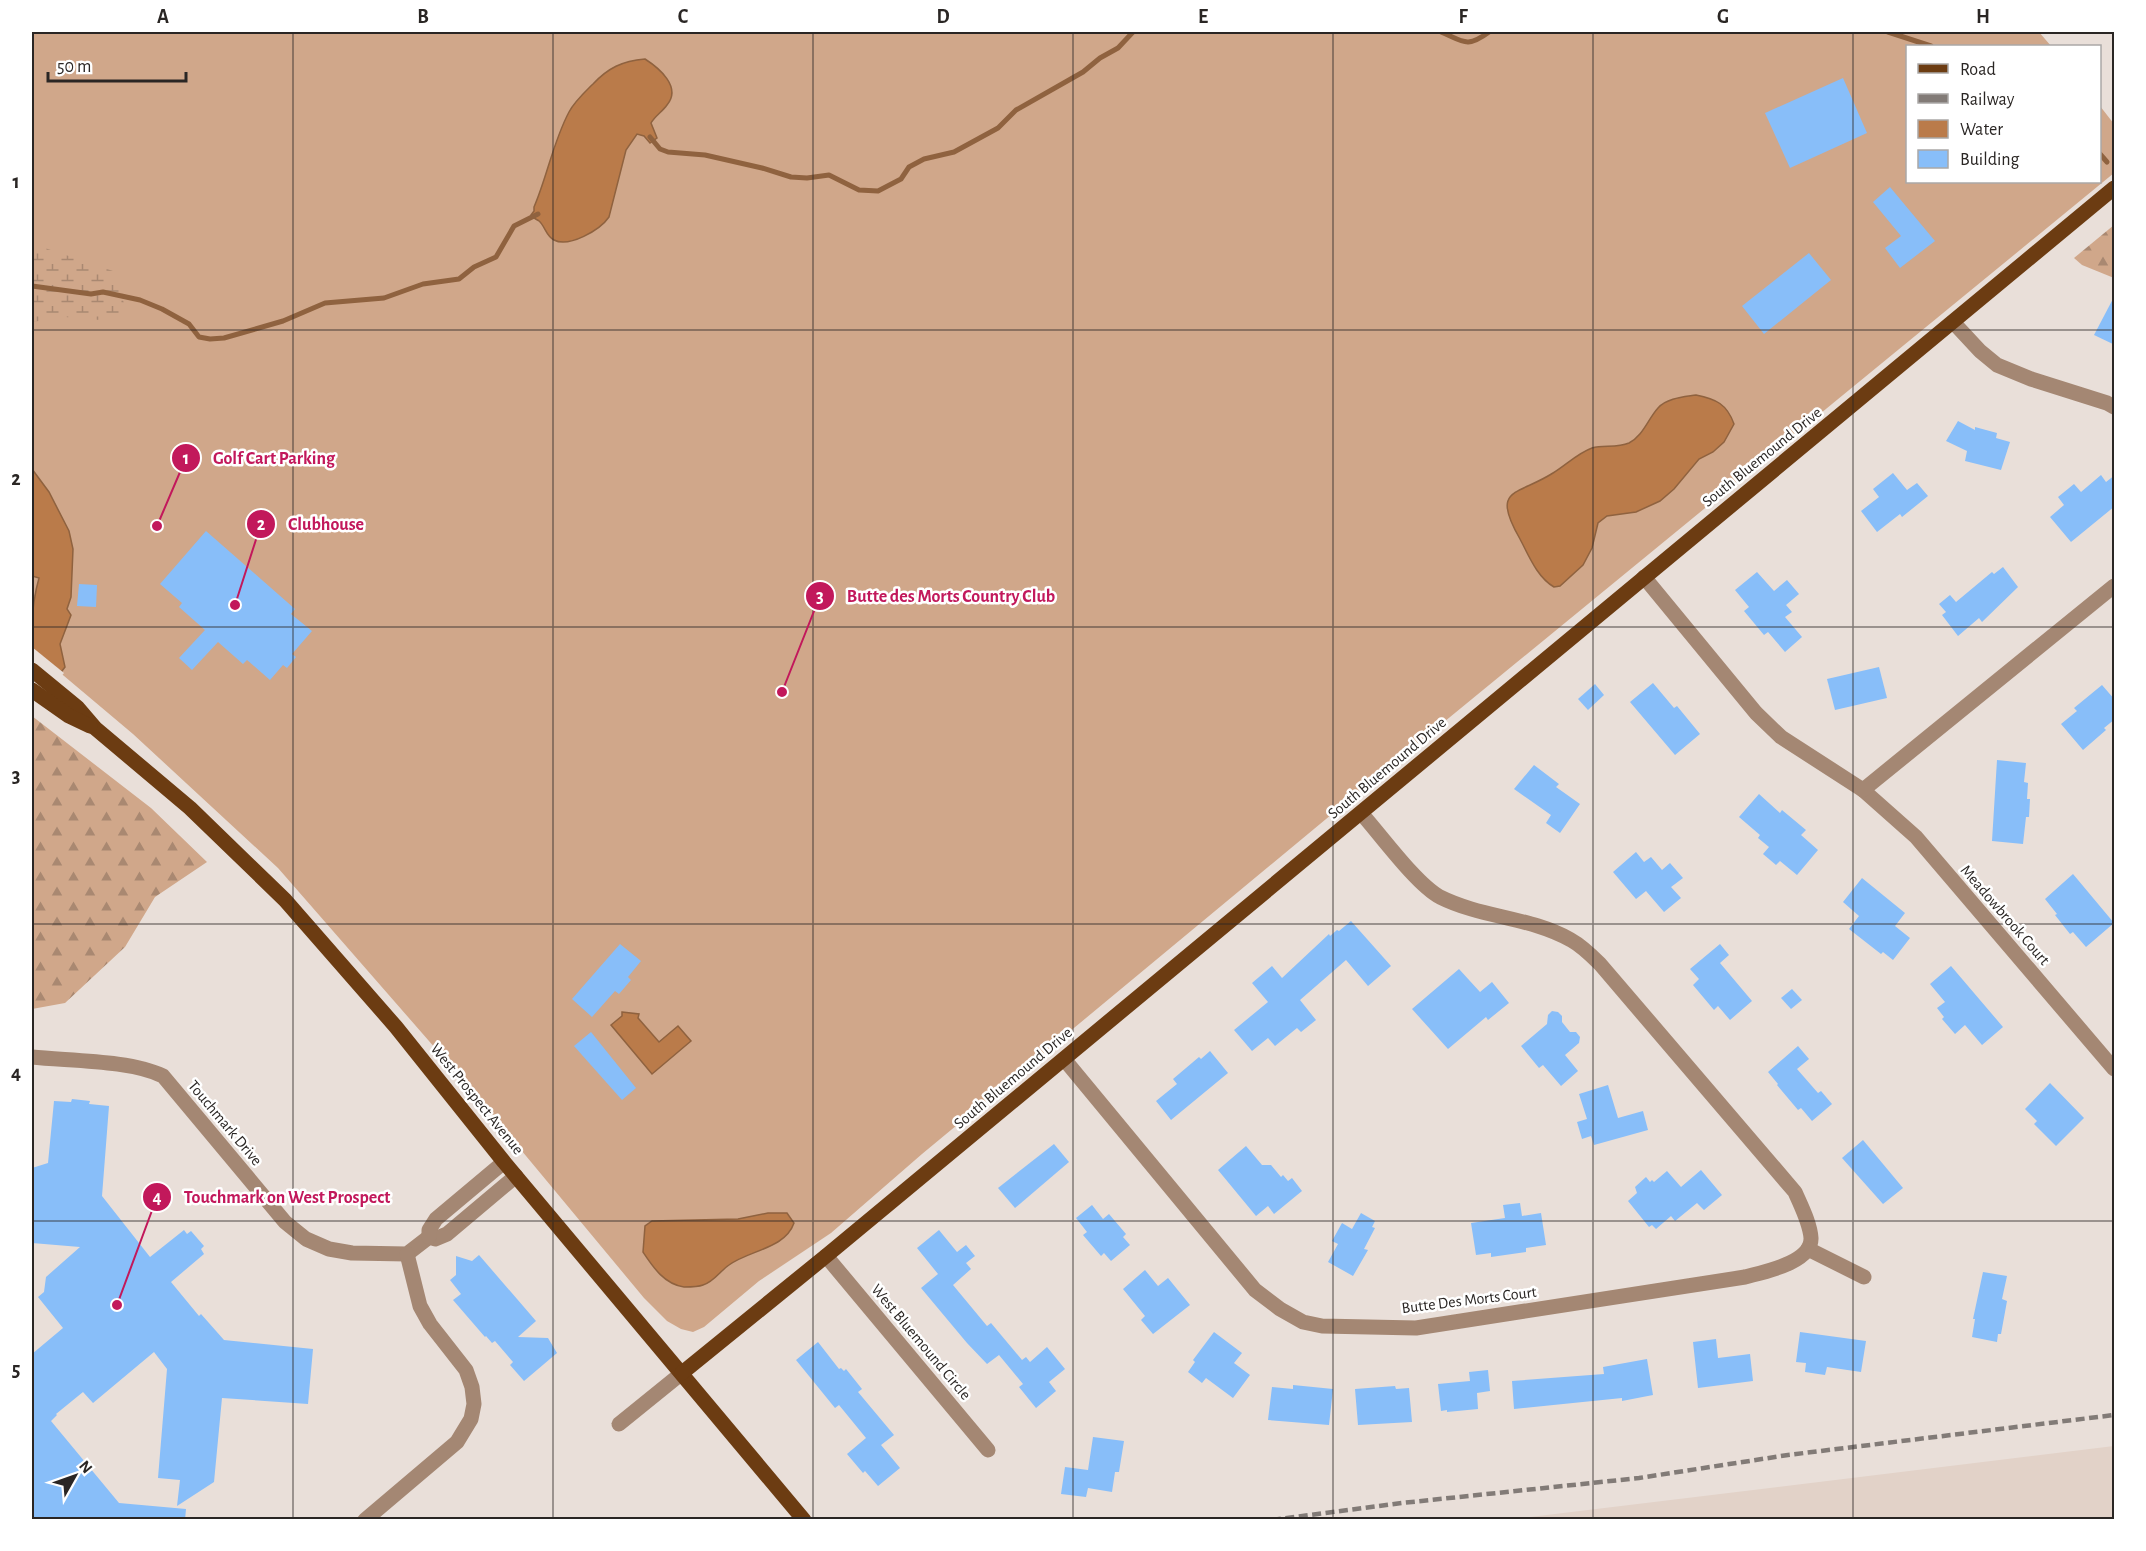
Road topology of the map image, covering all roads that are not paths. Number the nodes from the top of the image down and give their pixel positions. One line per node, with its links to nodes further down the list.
1 (2115, 188): 2 (main road, South Bluemound Drive)
2 (1953, 322): 3 (street); 4 (main road, South Bluemound Drive)
3 (2115, 407)
4 (1644, 577): 9 (street, Meadowbrook Court); 10 (main road, South Bluemound Drive)
5 (2115, 586): 9 (street)
6 (32, 670): 8 (main road, West Prospect Avenue)
7 (32, 690): 8 (main road, West Prospect Avenue)
8 (53, 696): 14 (main road, West Prospect Avenue)
9 (1863, 790): 13 (street, Meadowbrook Court)
10 (1361, 813): 12 (main road, South Bluemound Drive); 17 (street)
11 (32, 1057): 18 (street, Touchmark Drive)
12 (1064, 1059): 17 (street, Butte Des Morts Court); 19 (main road, South Bluemound Drive)
13 (2115, 1069)
14 (504, 1162): 15 (main road, West Prospect Avenue); 16 (street)
15 (516, 1176): 16 (street); 21 (main road, West Prospect Avenue)
16 (429, 1237): 18 (street)
17 (1808, 1249): 20 (street)
18 (407, 1254): 24 (street)
19 (826, 1256): 21 (main road, South Bluemound Drive); 23 (street, West Bluemound Circle)
20 (1864, 1276)
21 (682, 1373): 22 (street); 25 (main road, West Prospect Avenue)
22 (620, 1424)
23 (988, 1450)
24 (365, 1520)
25 (804, 1520)

